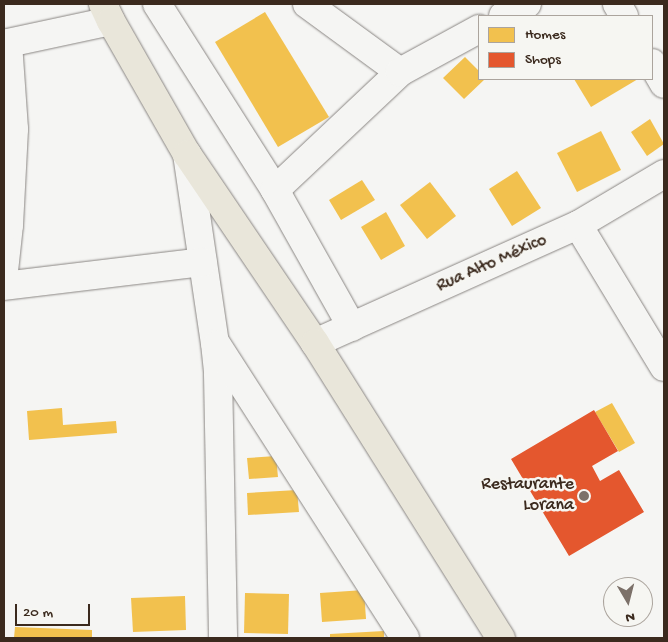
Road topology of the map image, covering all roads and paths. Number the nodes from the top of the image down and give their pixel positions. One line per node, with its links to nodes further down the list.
1 (157, 4): 15 (street)
2 (307, 4): 11 (street)
3 (526, 4): 6 (street)
4 (617, 4): 7 (street)
5 (107, 12): 9 (street); 13 (main road)
6 (506, 15)
7 (623, 15)
8 (478, 30): 11 (street)
9 (6, 34): 18 (street)
10 (653, 65): 12 (street)
11 (400, 72): 15 (street)
12 (664, 84)
13 (187, 154): 17 (street); 22 (main road)
14 (664, 174): 16 (street, Rua Alto México)
15 (275, 190): 20 (street)
16 (578, 225): 20 (street, Rua Alto México); 23 (street)
17 (203, 262): 19 (street); 21 (street)
18 (4, 271)
19 (4, 286)
20 (352, 327): 22 (street, Rua Alto México)
21 (215, 343): 24 (street); 25 (street)
22 (315, 343): 26 (main road)
23 (664, 367)
24 (223, 638)
25 (406, 638)
26 (502, 638)

